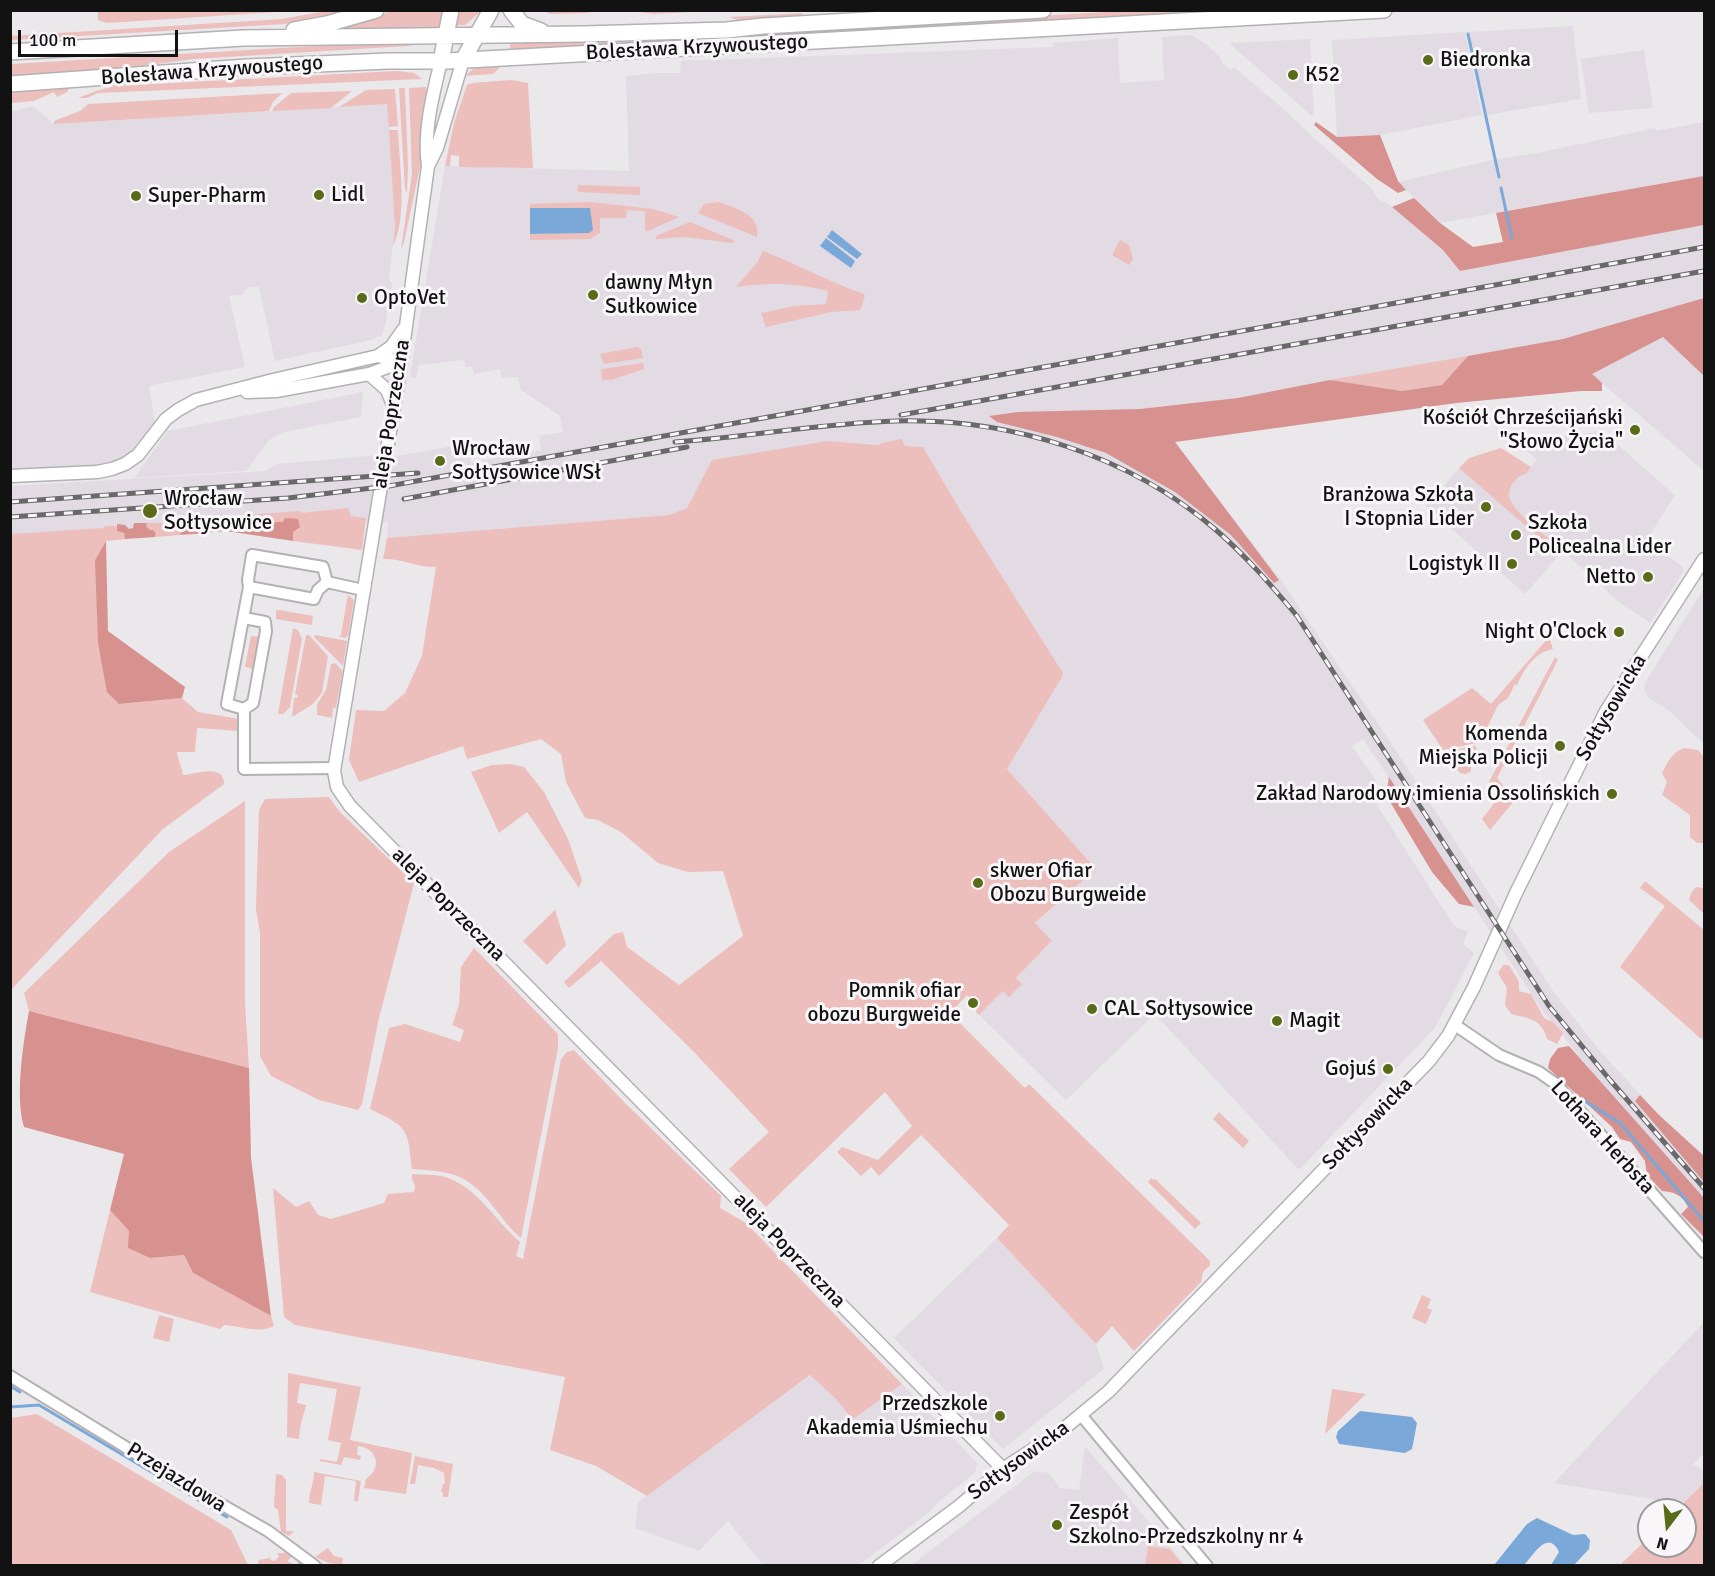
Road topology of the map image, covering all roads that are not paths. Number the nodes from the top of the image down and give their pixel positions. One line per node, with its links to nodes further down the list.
1 (376, 10): 12 (main road)
2 (451, 10): 9 (main road)
3 (491, 10): 11 (main road)
4 (511, 10): 10 (main road)
5 (1043, 10): 7 (main road, Bolesława Krzywoustego)
6 (1384, 10): 8 (main road, Bolesława Krzywoustego)
7 (993, 12): 10 (main road, Bolesława Krzywoustego)
8 (1318, 13): 14 (main road, Bolesława Krzywoustego)
9 (447, 34): 11 (main road, Bolesława Krzywoustego); 12 (main road, Bolesława Krzywoustego); 15 (main road)
10 (549, 34): 11 (main road, Bolesława Krzywoustego)
11 (477, 35): 14 (main road)
12 (243, 38): 13 (main road, Bolesława Krzywoustego)
13 (10, 52)
14 (463, 60): 15 (main road, Bolesława Krzywoustego); 17 (street, aleja Poprzeczna)
15 (441, 61): 16 (main road, Bolesława Krzywoustego); 17 (street, aleja Poprzeczna)
16 (10, 84)
17 (428, 165): 18 (street, aleja Poprzeczna)
18 (405, 327): 19 (street); 20 (street, aleja Poprzeczna)
19 (378, 356): 20 (street); 22 (street)
20 (401, 362): 21 (street); 23 (street, aleja Poprzeczna)
21 (369, 374): 22 (street); 23 (street)
22 (232, 392): 24 (street)
23 (394, 409): 28 (street, aleja Poprzeczna)
24 (10, 476)
25 (1704, 559): 32 (street, Sołtysowicka)
26 (327, 582): 27 (street); 27 (street); 28 (street)
27 (249, 587): 29 (street)
28 (363, 590): 31 (street, aleja Poprzeczna)
29 (244, 618): 30 (street); 30 (street)
30 (243, 709): 31 (street)
31 (334, 768): 36 (street, aleja Poprzeczna)
32 (1455, 1025): 33 (street, Lothara Herbsta); 35 (street, Sołtysowicka)
33 (1704, 1252)
34 (10, 1376): 37 (street, Przejazdowa)
35 (1081, 1415): 36 (street, Sołtysowicka); 39 (street)
36 (1003, 1469): 38 (street, Sołtysowicka)
37 (315, 1566)
38 (879, 1566)
39 (1207, 1566)

